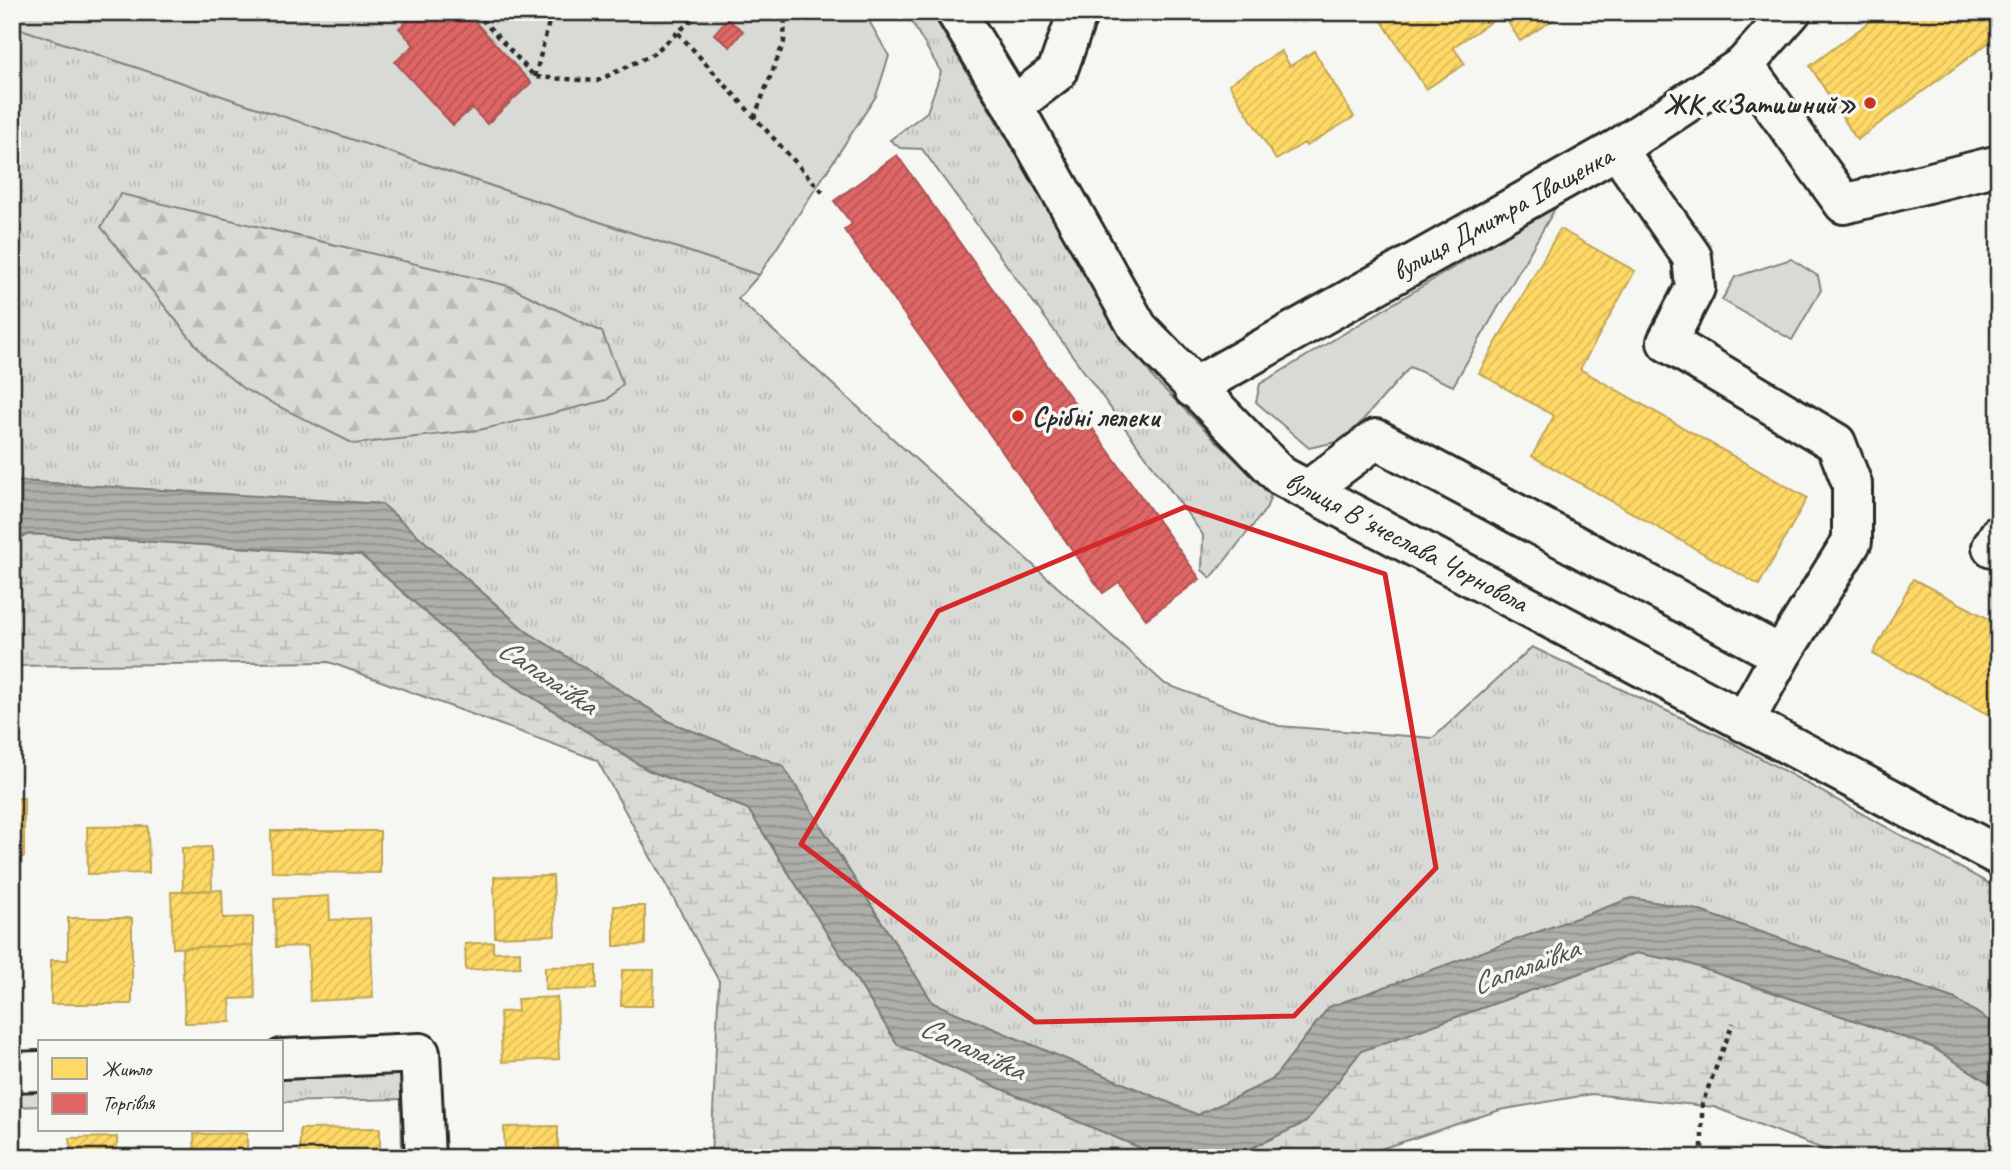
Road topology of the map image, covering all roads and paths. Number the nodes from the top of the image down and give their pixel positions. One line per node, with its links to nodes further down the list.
1 (475, 12): 10 (path)
2 (548, 12): 10 (path)
3 (701, 12): 8 (path)
4 (785, 12): 12 (path)
5 (956, 12): 11 (street, вулиця Вʼячеслава Чорновола)
6 (1078, 12): 11 (street)
7 (1791, 12): 9 (street, вулиця Дмитра Іващенка)
8 (678, 33): 10 (path); 12 (path)
9 (1744, 65): 13 (street, вулиця Дмитра Іващенка); 14 (street)
10 (535, 77)
11 (1013, 106): 16 (street, вулиця Вʼячеслава Чорновола)
12 (754, 118): 15 (path)
13 (1617, 149): 16 (street, вулиця Дмитра Іващенка); 18 (street)
14 (1999, 165)
15 (826, 196)
16 (1194, 388): 17 (street, вулиця Вʼячеслава Чорновола)
17 (1308, 490): 18 (street); 19 (street, вулиця Вʼячеслава Чорновола)
18 (1781, 655): 19 (street)
19 (1744, 722): 20 (street, вулиця Вʼячеслава Чорновола)
20 (1999, 856)
21 (1733, 1023): 26 (path)
22 (284, 1059): 25 (street)
23 (38, 1071): 24 (street)
24 (12, 1072)
25 (425, 1158)
26 (1702, 1158)

